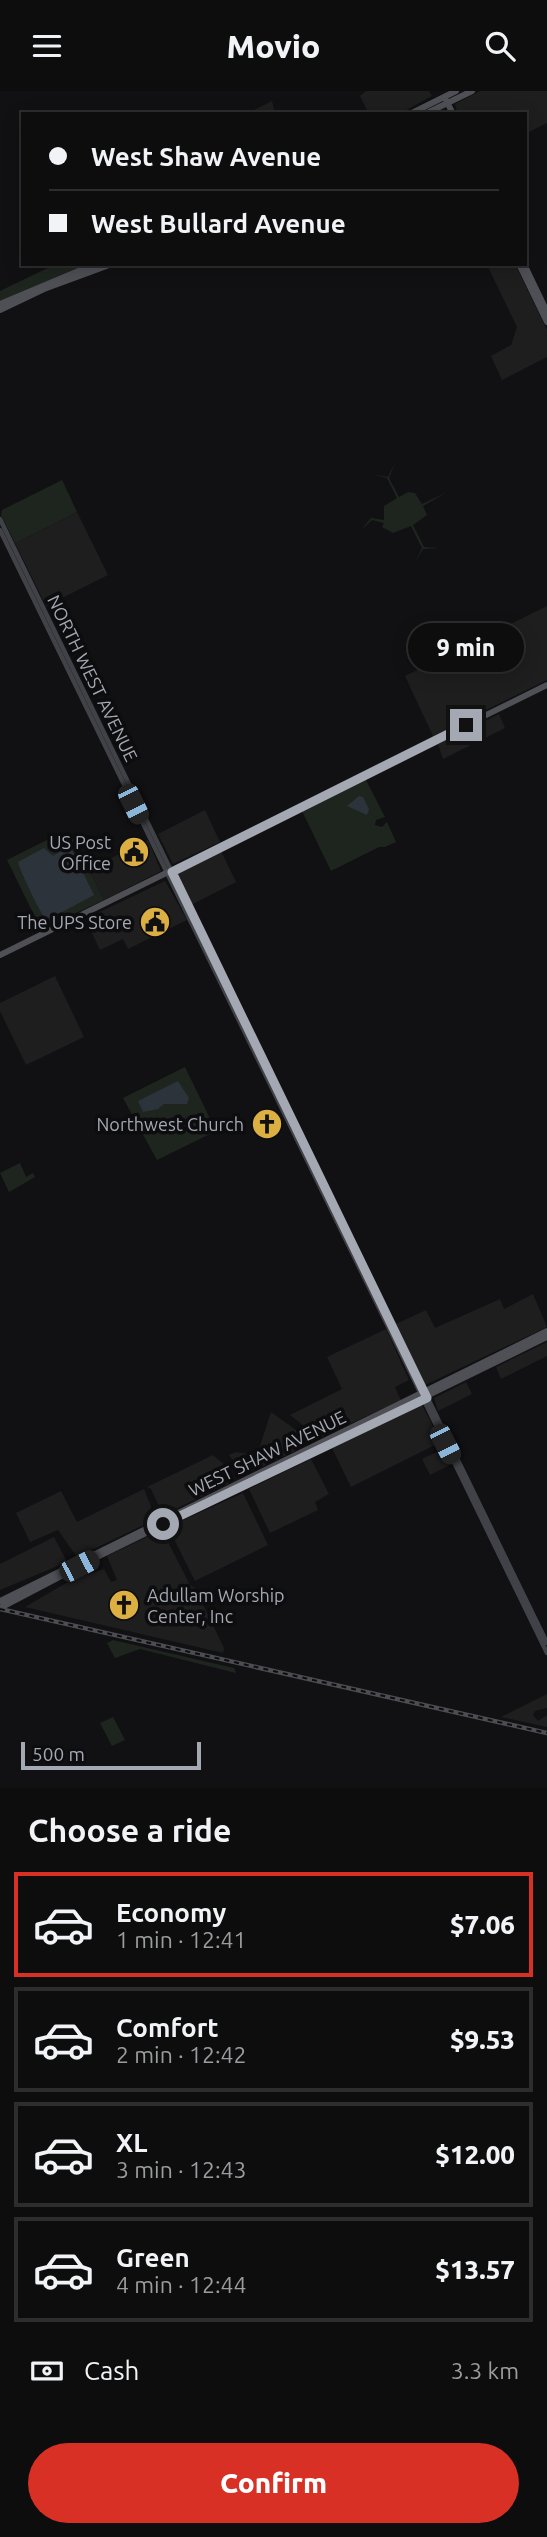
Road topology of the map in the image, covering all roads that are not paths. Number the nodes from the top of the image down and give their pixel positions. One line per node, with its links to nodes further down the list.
1 (435, 91): 4 (main road)
2 (456, 91): 4 (main road)
3 (472, 91): 4 (main road)
4 (443, 99): 5 (main road); 6 (main road)
5 (414, 112)
6 (427, 112)
7 (90, 266): 11 (main road)
8 (107, 266): 12 (main road)
9 (521, 266): 14 (main road)
10 (522, 266): 13 (main road)
11 (0, 304)
12 (0, 310)
13 (547, 312)
14 (547, 322)
15 (0, 519): 18 (main road, NORTH WEST AVENUE)
16 (0, 530): 18 (main road, NORTH WEST AVENUE)
17 (547, 685): 18 (main road)
18 (169, 873): 19 (main road, NORTH WEST AVENUE); 20 (main road); 21 (main road, NORTH WEST AVENUE)
19 (195, 931): 21 (main road); 22 (main road, NORTH WEST AVENUE)
20 (0, 955)
21 (218, 968): 23 (main road, NORTH WEST AVENUE)
22 (371, 1292): 23 (main road); 25 (main road, NORTH WEST AVENUE)
23 (385, 1312): 27 (main road, NORTH WEST AVENUE)
24 (547, 1331): 28 (main road)
25 (391, 1332): 27 (main road); 29 (main road, NORTH WEST AVENUE)
26 (547, 1337): 28 (main road, WEST SHAW AVENUE)
27 (404, 1349): 29 (main road, NORTH WEST AVENUE)
28 (489, 1363): 29 (main road, WEST SHAW AVENUE); 29 (main road, WEST SHAW AVENUE)
29 (424, 1396): 30 (main road, WEST SHAW AVENUE); 32 (main road, WEST SHAW AVENUE); 34 (main road, NORTH WEST AVENUE); 36 (main road, NORTH WEST AVENUE)
30 (379, 1414): 31 (main road, WEST SHAW AVENUE); 32 (main road)
31 (362, 1422): 33 (main road); 35 (main road, WEST SHAW AVENUE)
32 (373, 1424): 33 (main road, WEST SHAW AVENUE)
33 (341, 1439): 35 (main road, WEST SHAW AVENUE)
34 (445, 1444): 36 (main road); 42 (main road, NORTH WEST AVENUE)
35 (311, 1451): 37 (main road, WEST SHAW AVENUE); 37 (main road, WEST SHAW AVENUE)
36 (461, 1467): 41 (main road, NORTH WEST AVENUE)
37 (162, 1523): 38 (main road, WEST SHAW AVENUE)
38 (127, 1539): 39 (main road, WEST SHAW AVENUE); 40 (main road)
39 (0, 1601)
40 (0, 1608)
41 (547, 1643)
42 (547, 1653)

